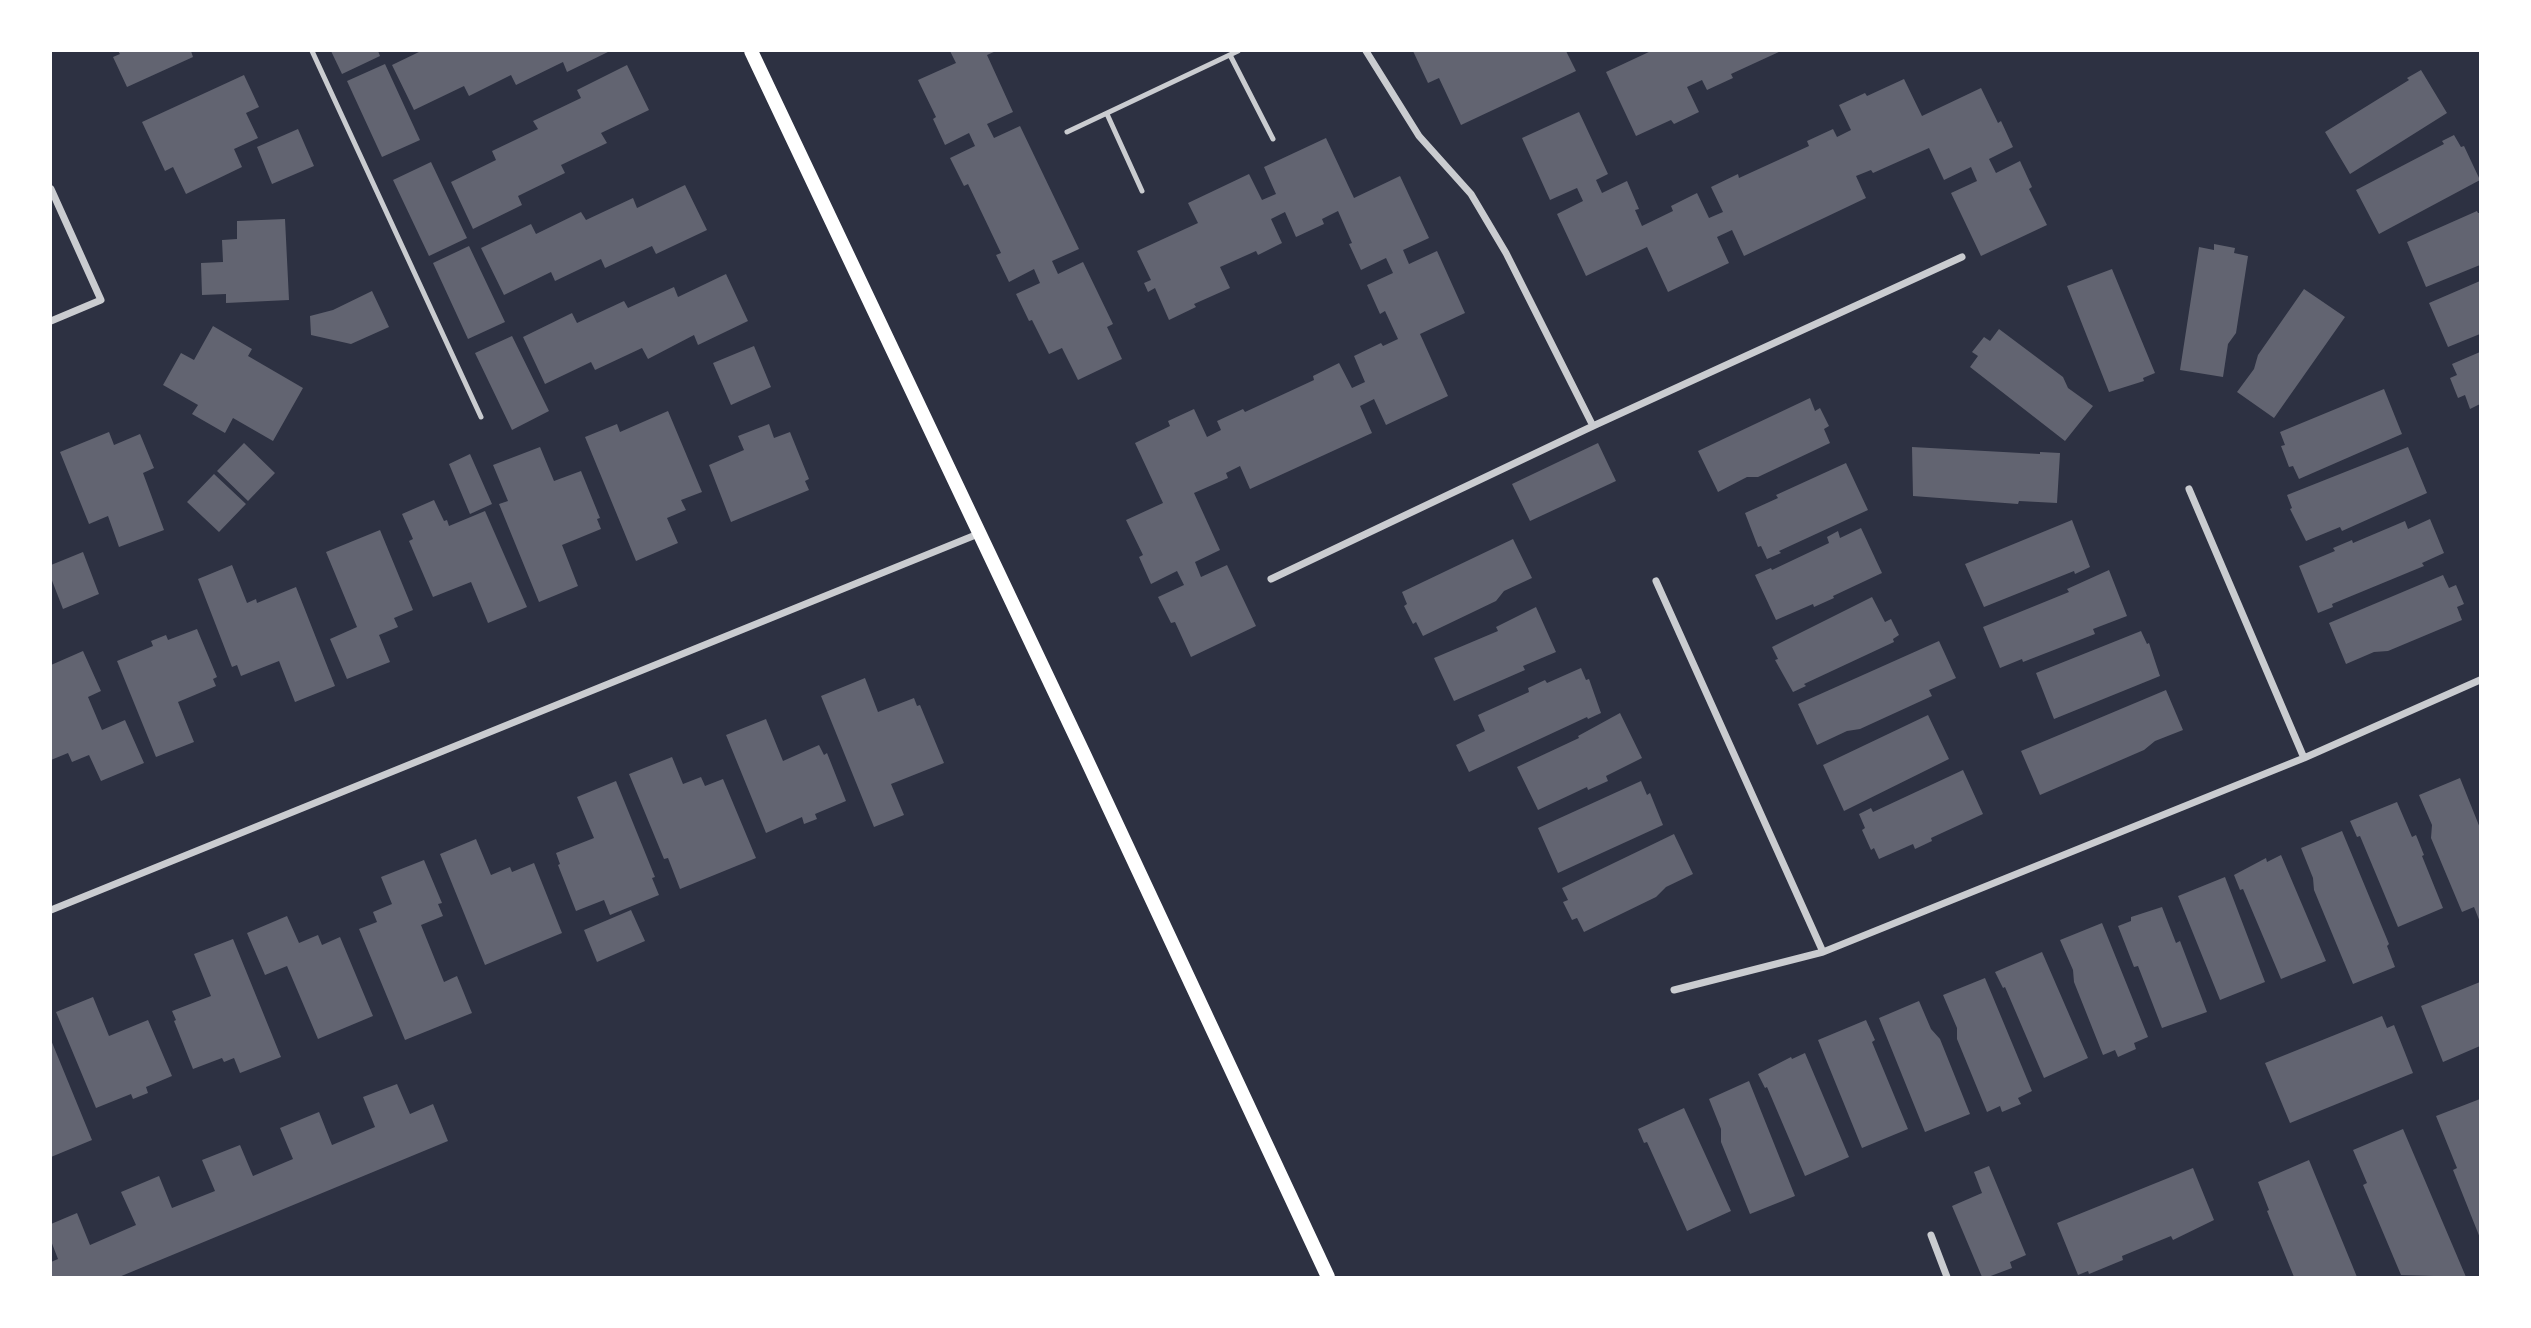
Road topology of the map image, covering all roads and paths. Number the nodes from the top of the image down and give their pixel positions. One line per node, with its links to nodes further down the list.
1 (312, 51): 13 (lane)
2 (751, 51): 16 (main road)
3 (1238, 51): 5 (lane)
4 (1366, 51): 14 (street)
5 (1230, 55): 6 (lane); 8 (lane)
6 (1107, 114): 7 (lane); 10 (lane)
7 (1067, 132)
8 (1273, 139)
9 (51, 188): 12 (street)
10 (1142, 191)
11 (1962, 257): 14 (street)
12 (51, 321)
13 (481, 417)
14 (1593, 426): 17 (street)
15 (2189, 489): 20 (street)
16 (978, 534): 21 (street); 25 (main road)
17 (1270, 579)
18 (1656, 581): 22 (street)
19 (2480, 680): 20 (street)
20 (2304, 758): 22 (street)
21 (51, 910)
22 (1823, 952): 23 (street)
23 (1674, 990)
24 (1931, 1235): 26 (street)
25 (1328, 1277)
26 (1947, 1277)

